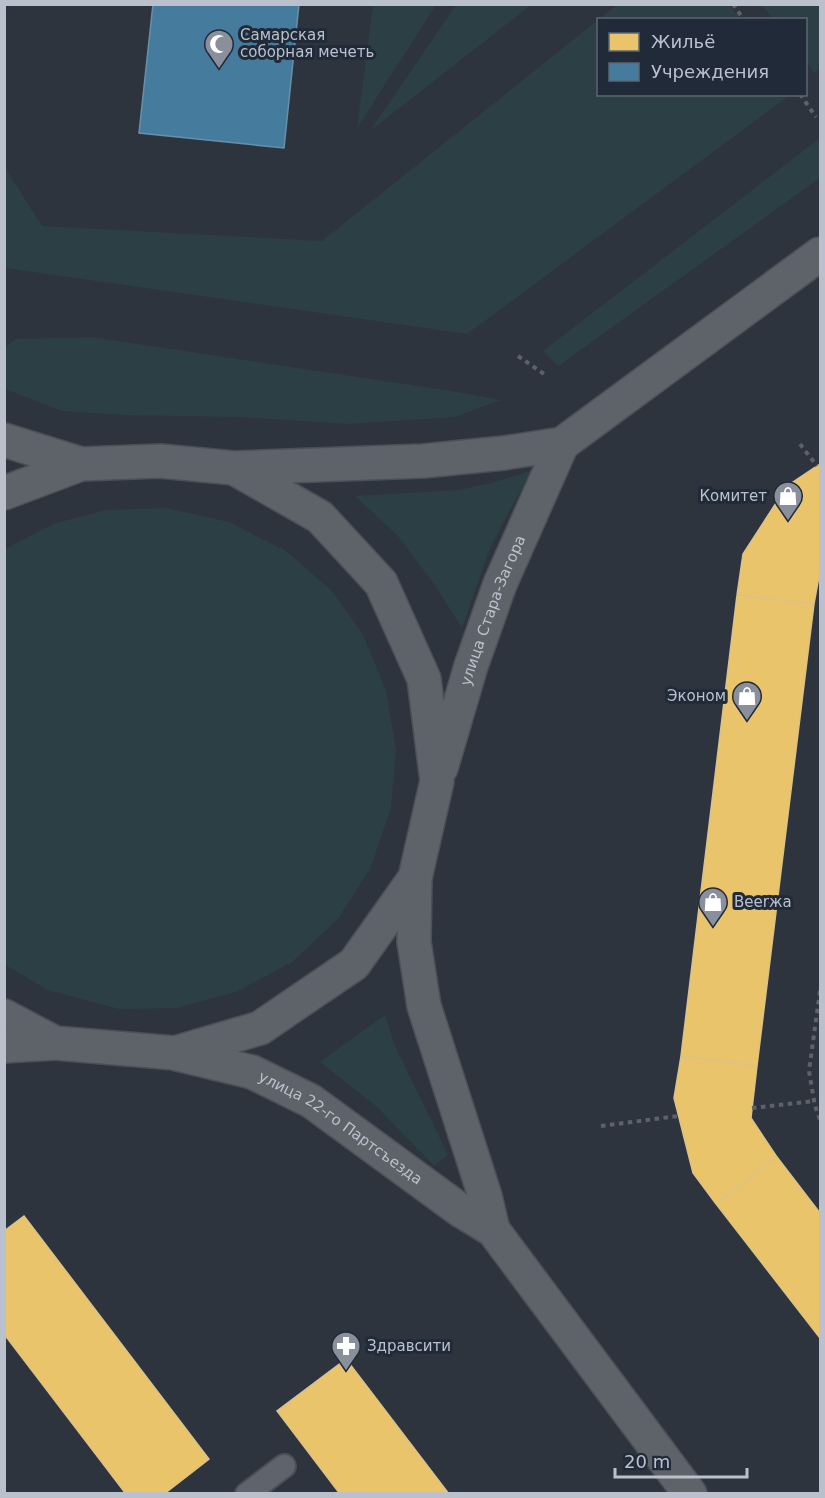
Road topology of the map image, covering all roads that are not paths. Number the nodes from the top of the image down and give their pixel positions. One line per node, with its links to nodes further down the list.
1 (820, 254): 3 (main road, улица Стара-Загора)
2 (4, 440): 4 (main road)
3 (562, 444): 5 (main road, улица Стара-Загора); 7 (main road, улица Стара-Загора)
4 (81, 464): 5 (main road, улица Стара-Загора); 6 (main road)
5 (234, 468): 7 (main road)
6 (4, 493)
7 (438, 781): 8 (main road, улица Стара-Загора)
8 (415, 878): 12 (main road); 13 (main road, улица 22-го Партсъезда)
9 (4, 1016): 10 (main road)
10 (55, 1043): 11 (main road); 12 (main road)
11 (4, 1046)
12 (175, 1053): 13 (main road, улица 22-го Партсъезда)
13 (493, 1230): 16 (main road, улица 22-го Партсъезда)
14 (285, 1466): 15 (lane)
15 (247, 1494)
16 (690, 1494)

